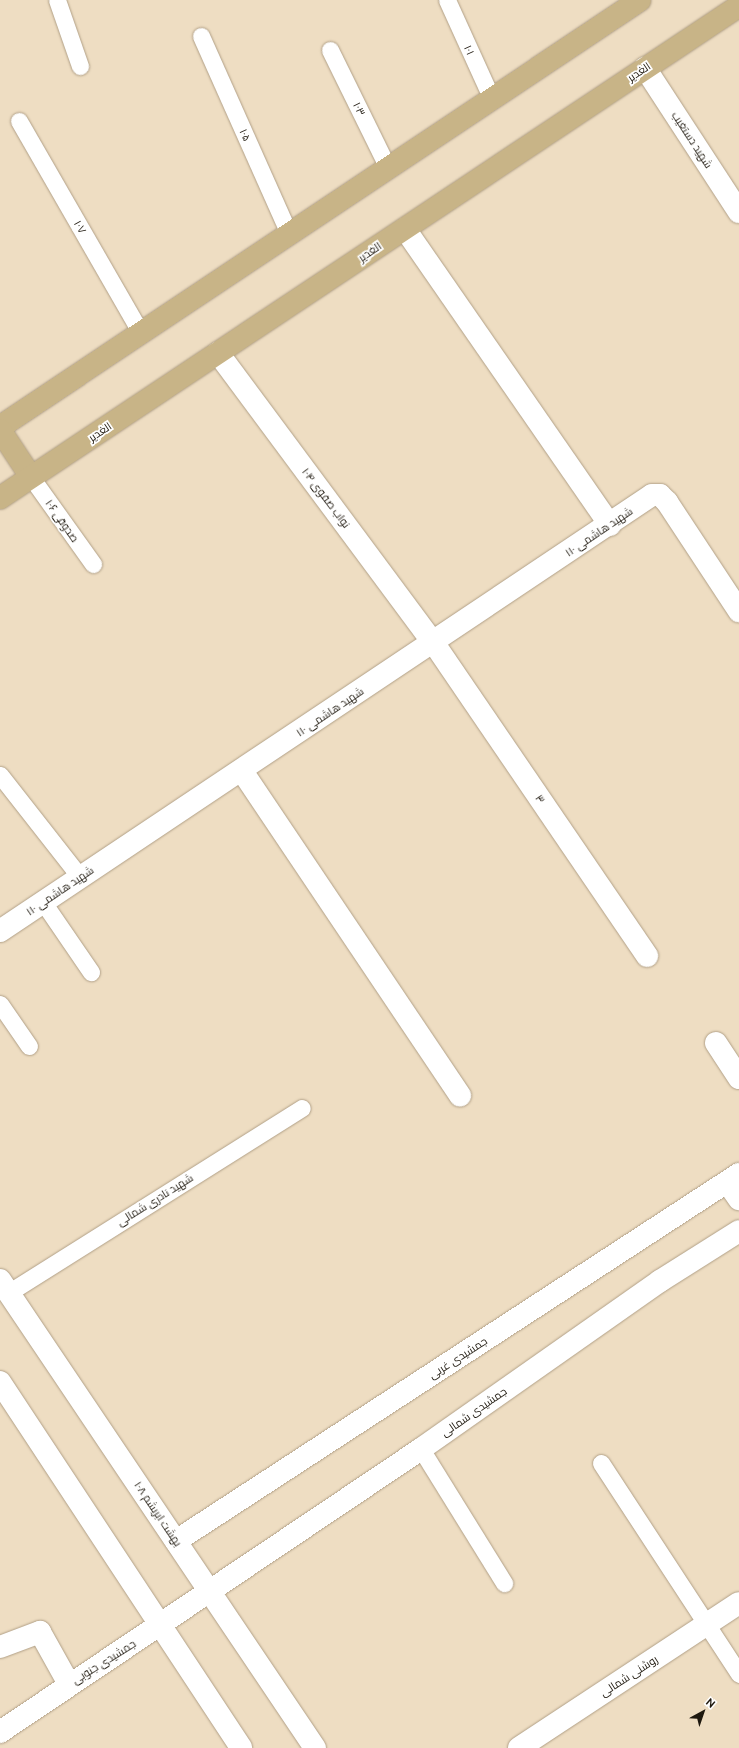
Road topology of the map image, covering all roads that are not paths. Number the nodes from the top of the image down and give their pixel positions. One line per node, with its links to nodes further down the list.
1 (58, 0): 7 (lane)
2 (447, 0): 9 (lane, ۱۰۱)
3 (640, 0): 9 (main road)
4 (739, 6): 8 (main road, الغدیر)
5 (201, 36): 14 (lane, ۱۰۵)
6 (330, 50): 11 (lane, ۱۰۳)
7 (80, 66)
8 (646, 68): 12 (street, شهید دستغیب); 13 (main road, الغدیر)
9 (492, 99): 11 (main road)
10 (18, 121): 15 (lane, ۱۰۷)
11 (388, 168): 14 (main road)
12 (739, 212)
13 (405, 229): 16 (main road, الغدیر); 21 (street)
14 (289, 234): 15 (main road)
15 (141, 333): 17 (main road)
16 (218, 353): 19 (main road, الغدیر); 24 (street, نواب صفوی ۱۰۴)
17 (0, 427)
18 (0, 430): 19 (main road)
19 (32, 477): 20 (main road, الغدیر); 22 (lane, صدوقی ۱۰۶)
20 (0, 498)
21 (610, 525): 23 (street, شهید هاشمی ۱۱۰); 24 (street, شهید هاشمی ۱۱۰)
22 (93, 564)
23 (739, 611)
24 (433, 642): 25 (street, شهید هاشمی ۱۱۰); 30 (street, ۳)
25 (242, 771): 27 (street, شهید هاشمی ۱۱۰); 36 (street)
26 (0, 775): 27 (lane)
27 (80, 877): 28 (street, شهید هاشمی ۱۱۰)
28 (43, 902): 29 (street, شهید هاشمی ۱۱۰); 31 (lane)
29 (0, 931)
30 (647, 956)
31 (91, 972)
32 (0, 1004): 34 (lane)
33 (716, 1043): 35 (street)
34 (29, 1046)
35 (739, 1078)
36 (460, 1096)
37 (302, 1108): 40 (lane, شهید نادری شمالی)
38 (735, 1185): 44 (street, جمشیدی غربی)
39 (739, 1231): 42 (street, جمشیدی شمالی)
40 (4, 1286): 44 (street, بهشت ابریشم ۱۰۸)
41 (0, 1382): 49 (street)
42 (421, 1449): 45 (lane); 46 (street, جمشیدی شمالی)
43 (601, 1463): 48 (lane)
44 (176, 1541): 46 (street, بهشت ابریشم ۱۰۸)
45 (504, 1583)
46 (208, 1591): 49 (street, جمشیدی جنوبی); 55 (street, بهشت ابریشم ۱۰۸)
47 (739, 1603): 48 (street, روشنی شمالی)
48 (708, 1623): 51 (lane); 56 (street, روشنی شمالی)
49 (161, 1626): 52 (street, جمشیدی جنوبی); 54 (street)
50 (0, 1647): 52 (street)
51 (739, 1674)
52 (69, 1684): 53 (street, جمشیدی جنوبی)
53 (0, 1732)
54 (241, 1748)
55 (315, 1748)
56 (519, 1748)

